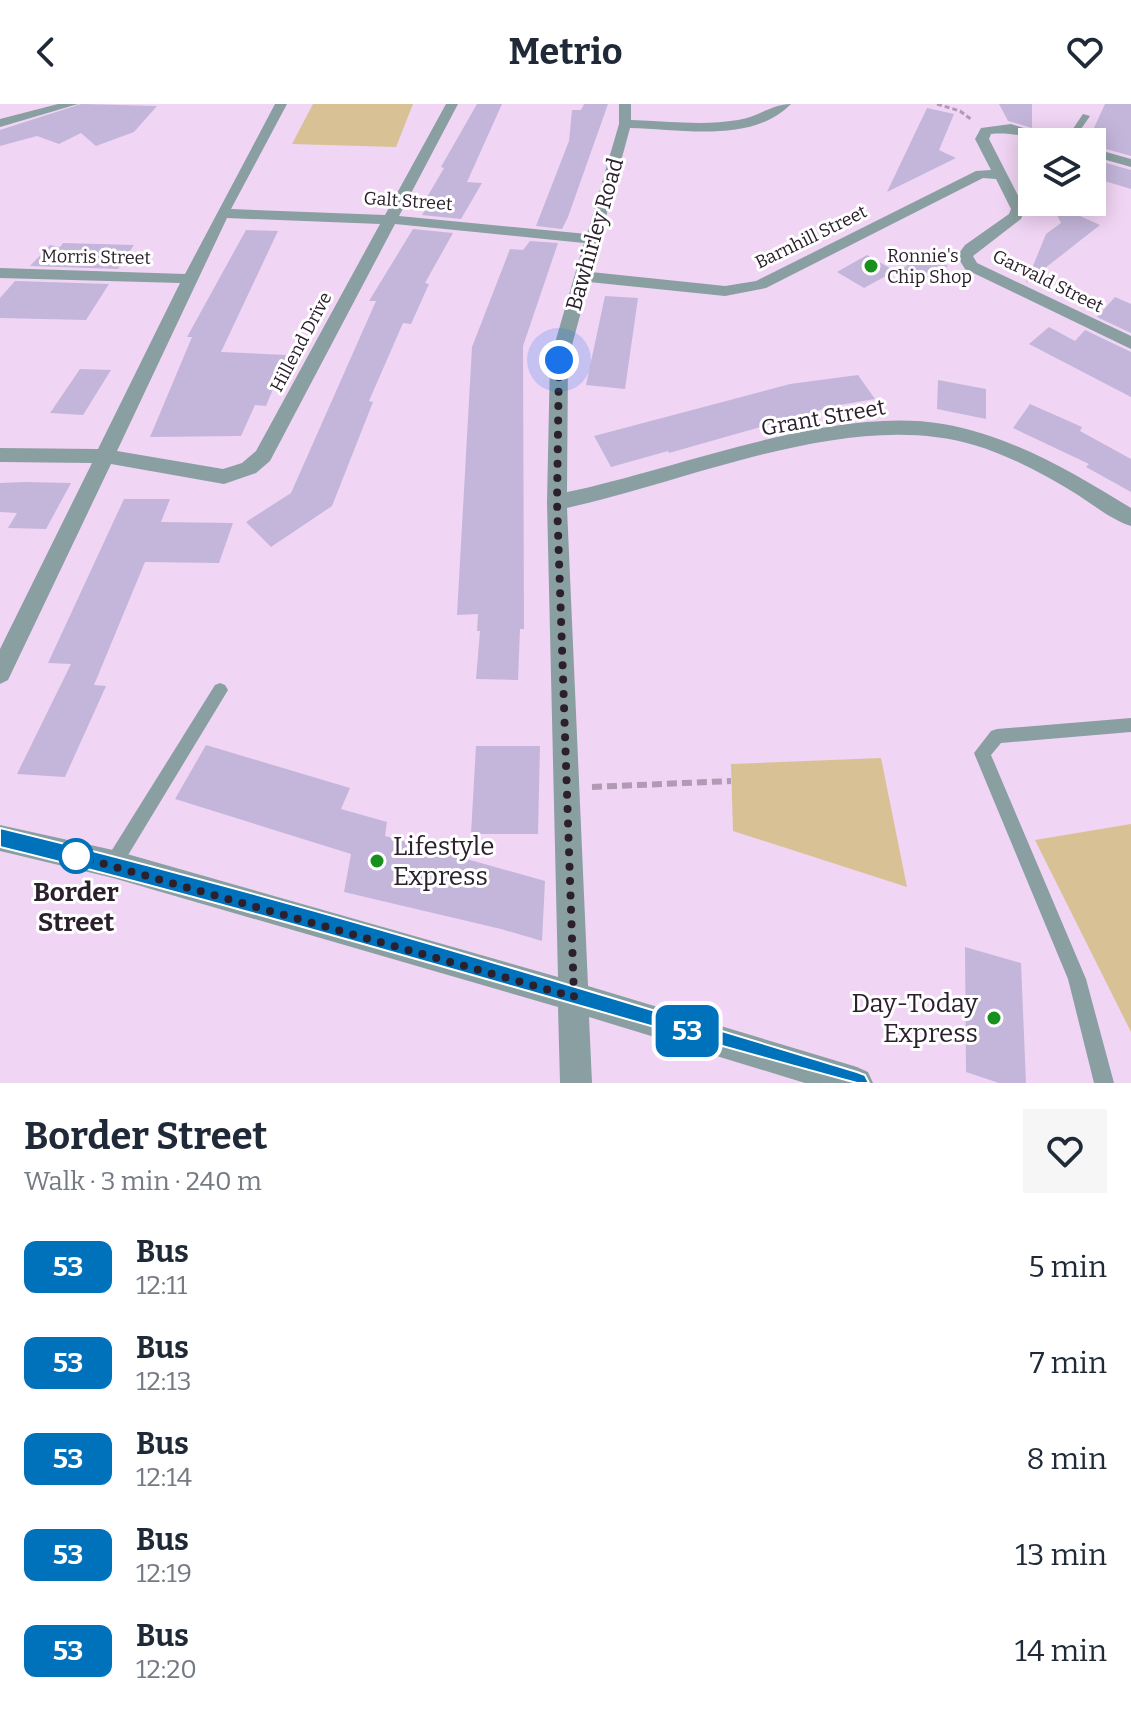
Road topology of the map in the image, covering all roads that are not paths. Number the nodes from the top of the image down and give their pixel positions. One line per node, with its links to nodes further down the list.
1 (72, 104): 7 (street)
2 (281, 104): 14 (street)
3 (452, 104): 15 (street, Hillend Drive)
4 (625, 104): 8 (street, Bawhirley Road)
5 (785, 104): 8 (street)
6 (1086, 116): 9 (lane)
7 (0, 123)
8 (625, 124): 16 (street, Bawhirley Road)
9 (1078, 128)
10 (1018, 130): 13 (street, Garvald Street)
11 (1106, 156): 12 (street)
12 (1131, 163)
13 (999, 175): 18 (street, Barnhill Street); 20 (street, Garvald Street)
14 (222, 213): 15 (street, Galt Street); 19 (street)
15 (391, 219): 16 (street, Galt Street); 22 (street, Hillend Drive)
16 (591, 239): 18 (street, Bawhirley Road)
17 (0, 273): 19 (street, Morris Street)
18 (581, 276): 23 (street, Bawhirley Road)
19 (192, 279): 22 (street)
20 (1131, 343)
21 (0, 455): 22 (street, Hillend Drive)
22 (107, 456): 25 (street)
23 (557, 502): 24 (street, Grant Street); 30 (street, Bawhirley Road)
24 (1131, 518)
25 (0, 673)
26 (220, 690): 29 (lane)
27 (1131, 725): 33 (lane)
28 (0, 838): 29 (street)
29 (113, 864): 30 (street)
30 (574, 997): 31 (street, Bawhirley Road); 32 (street)
31 (576, 1083)
32 (857, 1083)
33 (1104, 1083)

